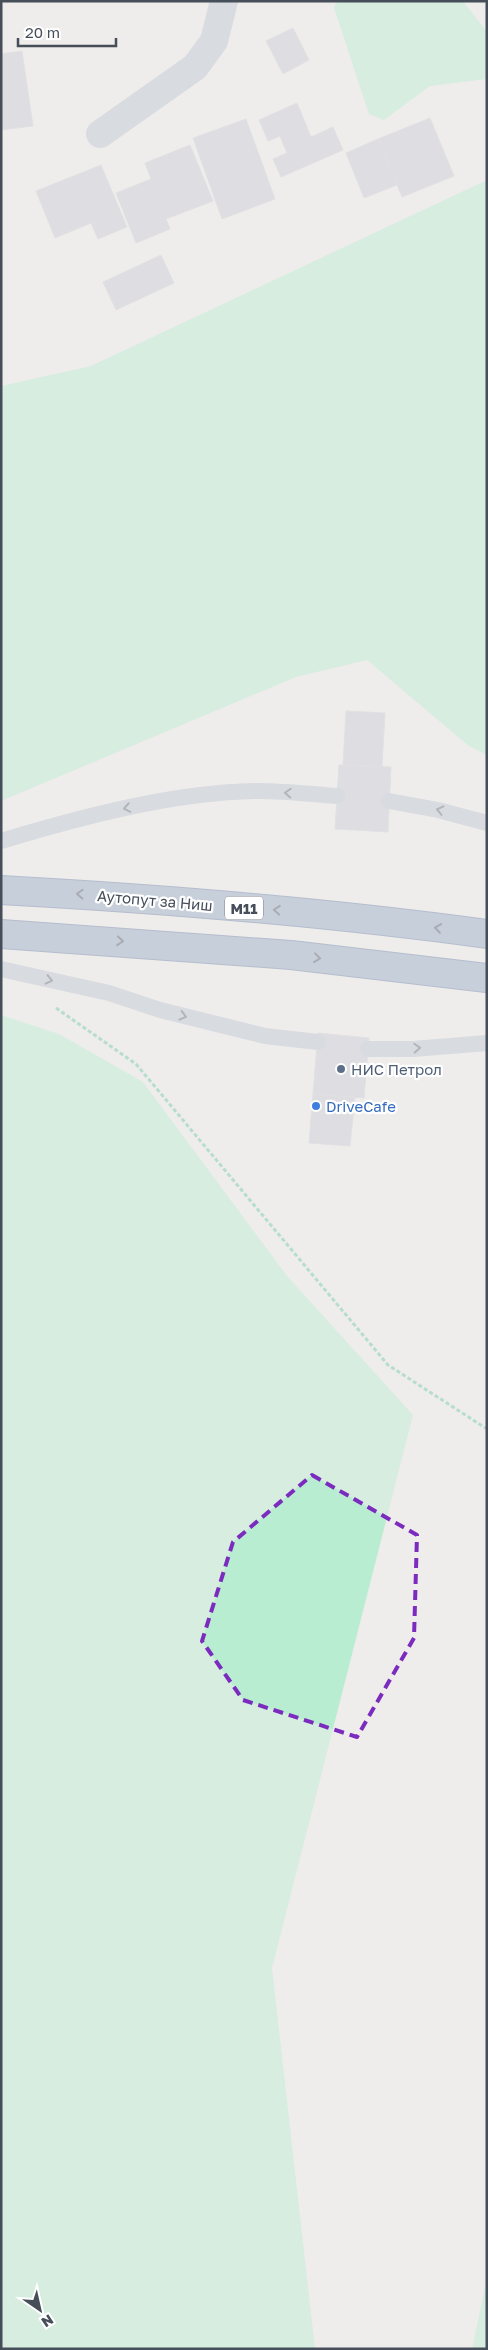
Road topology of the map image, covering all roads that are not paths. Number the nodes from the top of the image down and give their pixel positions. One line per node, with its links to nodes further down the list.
1 (224, 1): 2 (street)
2 (100, 134)
3 (337, 796): 6 (lane, one-way to 6)
4 (389, 801): 5 (lane, one-way to 4)
5 (487, 823)
6 (1, 841)
7 (1, 890): 9 (highway, Аутопут за Ниш / M11, one-way to 7)
8 (1, 934): 11 (highway, one-way to 11)
9 (487, 934)
10 (1, 969): 12 (lane, one-way to 12)
11 (487, 978)
12 (318, 1042)
13 (487, 1043): 14 (lane, one-way to 13)
14 (368, 1049)

